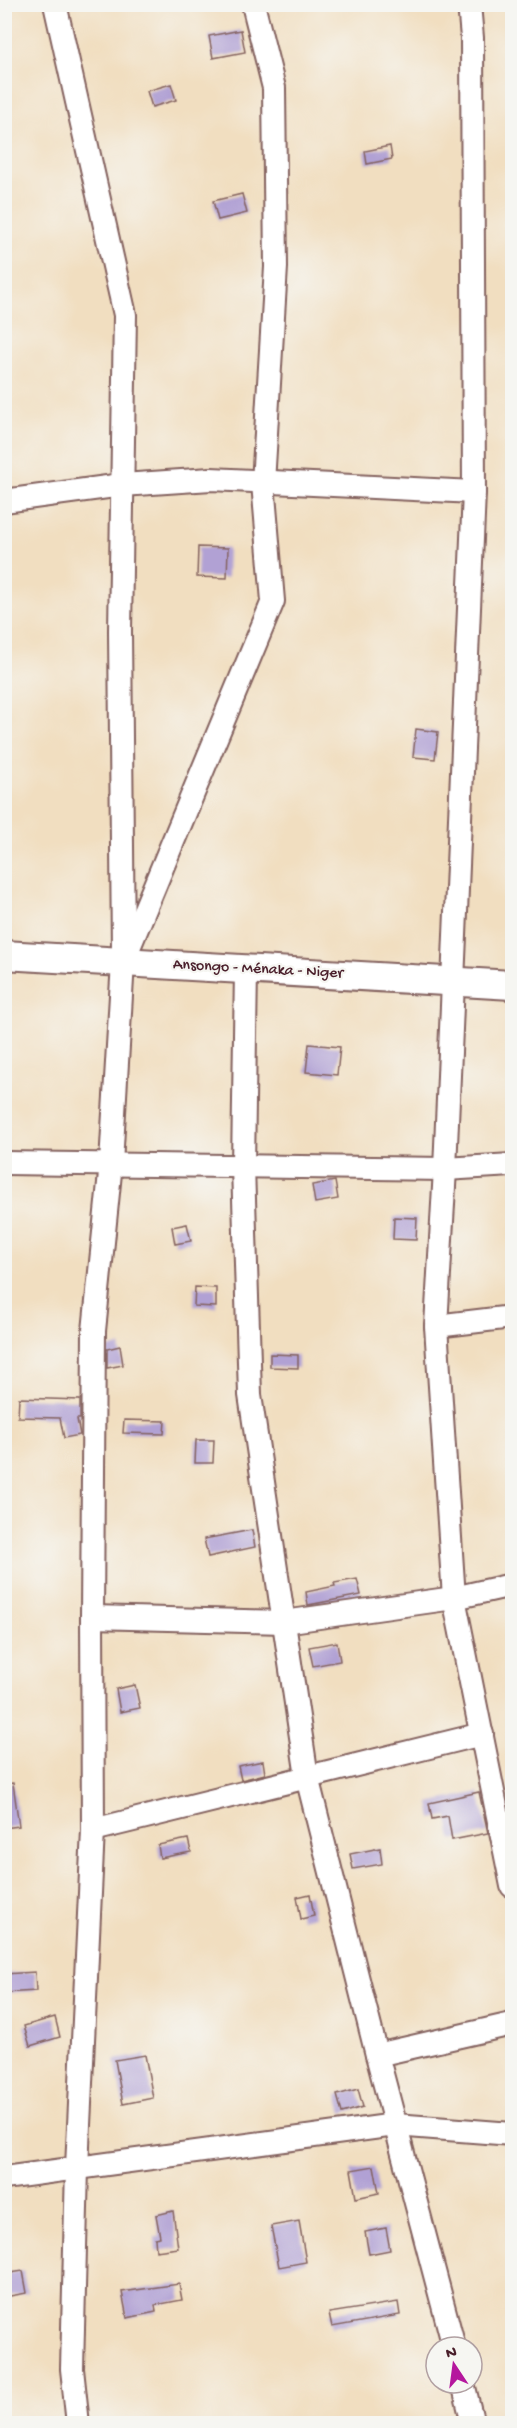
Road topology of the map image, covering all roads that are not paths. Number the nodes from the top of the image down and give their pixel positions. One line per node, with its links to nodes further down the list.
1 (55, 4): 5 (street)
2 (253, 4): 4 (street)
3 (469, 4): 6 (street)
4 (263, 483): 5 (street); 6 (street); 9 (street)
5 (122, 485): 7 (street); 9 (street)
6 (474, 492): 11 (street)
7 (4, 501)
8 (4, 955): 9 (main road, Ansongo - Ménaka - Niger)
9 (123, 962): 10 (main road, Ansongo - Ménaka - Niger); 14 (street)
10 (246, 970): 11 (main road, Ansongo - Ménaka - Niger); 16 (street)
11 (452, 982): 12 (main road, Ansongo - Ménaka - Niger); 17 (street)
12 (513, 985)
13 (4, 1163): 14 (street)
14 (111, 1163): 16 (street); 22 (street)
15 (513, 1165): 17 (street)
16 (243, 1166): 17 (street); 23 (street)
17 (445, 1169): 19 (street)
18 (513, 1317): 19 (street)
19 (436, 1326): 21 (street)
20 (513, 1585): 21 (street)
21 (454, 1598): 23 (street); 24 (street)
22 (92, 1617): 23 (street); 26 (street)
23 (284, 1622): 25 (street)
24 (482, 1734): 25 (street); 27 (street)
25 (307, 1777): 26 (street); 29 (street)
26 (93, 1830): 32 (street)
27 (513, 1886)
28 (513, 2024): 29 (street)
29 (377, 2055): 30 (street)
30 (395, 2125): 31 (street); 32 (street); 34 (street)
31 (513, 2134)
32 (77, 2167): 33 (street); 36 (street)
33 (4, 2178)
34 (451, 2335)
35 (466, 2395): 37 (street)
36 (78, 2424)
37 (473, 2424)

